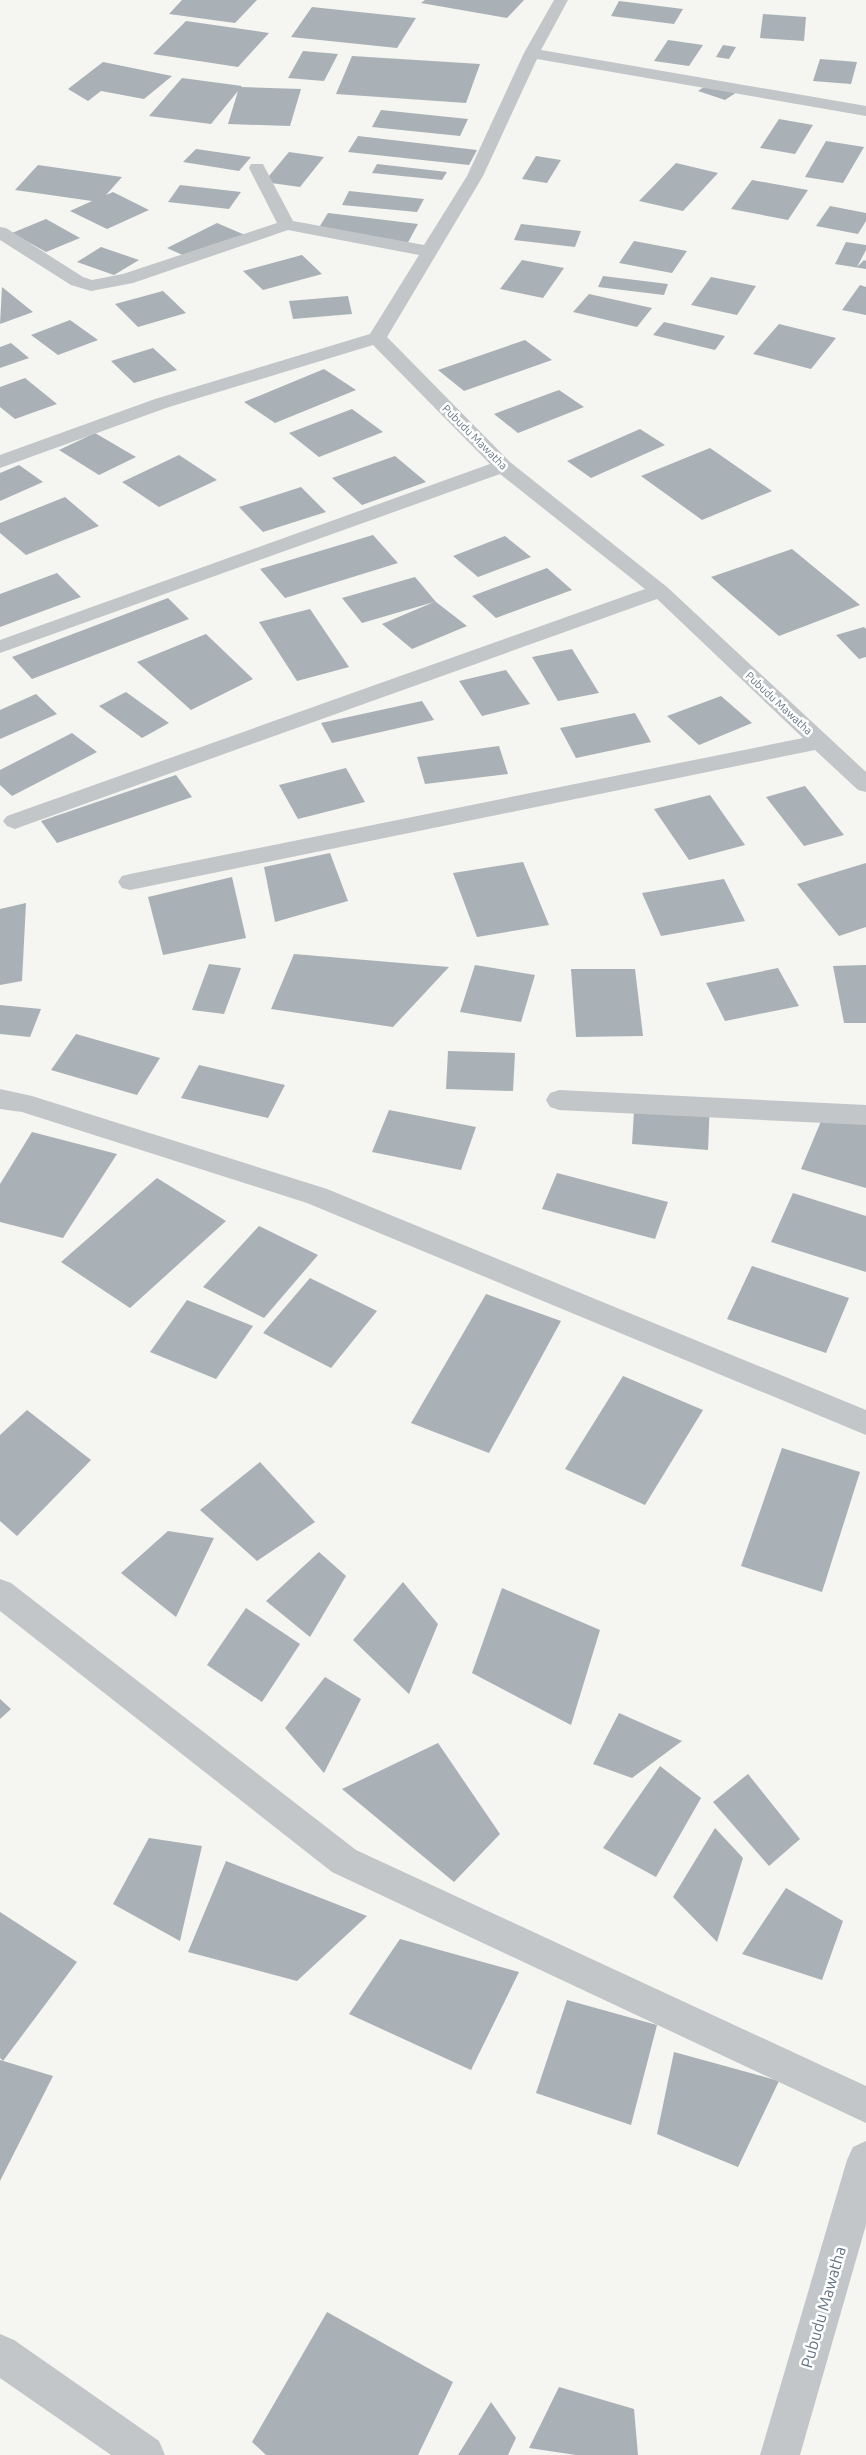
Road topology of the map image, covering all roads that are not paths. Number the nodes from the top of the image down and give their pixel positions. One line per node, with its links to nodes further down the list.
1 (561, 0): 2 (street)
2 (532, 53): 3 (street); 7 (street)
3 (866, 111)
4 (257, 168): 5 (street)
5 (287, 225): 6 (street); 7 (street)
6 (0, 232)
7 (427, 251): 8 (street)
8 (376, 338): 9 (street); 10 (street, Pubudu Mawatha)
9 (0, 462)
10 (504, 466): 11 (street, Pubudu Mawatha); 12 (street)
11 (660, 591): 13 (street, Pubudu Mawatha); 15 (street)
12 (0, 647)
13 (820, 742): 14 (street, Pubudu Mawatha); 16 (street)
14 (866, 785)
15 (15, 821)
16 (130, 882)
17 (0, 1099): 20 (street)
18 (559, 1100): 19 (street)
19 (866, 1115)
20 (866, 1423)
21 (0, 1593): 22 (street)
22 (866, 2105)
23 (866, 2160): 26 (street, Pubudu Mawatha)
24 (0, 2354): 25 (street)
25 (145, 2455)
26 (780, 2455)

